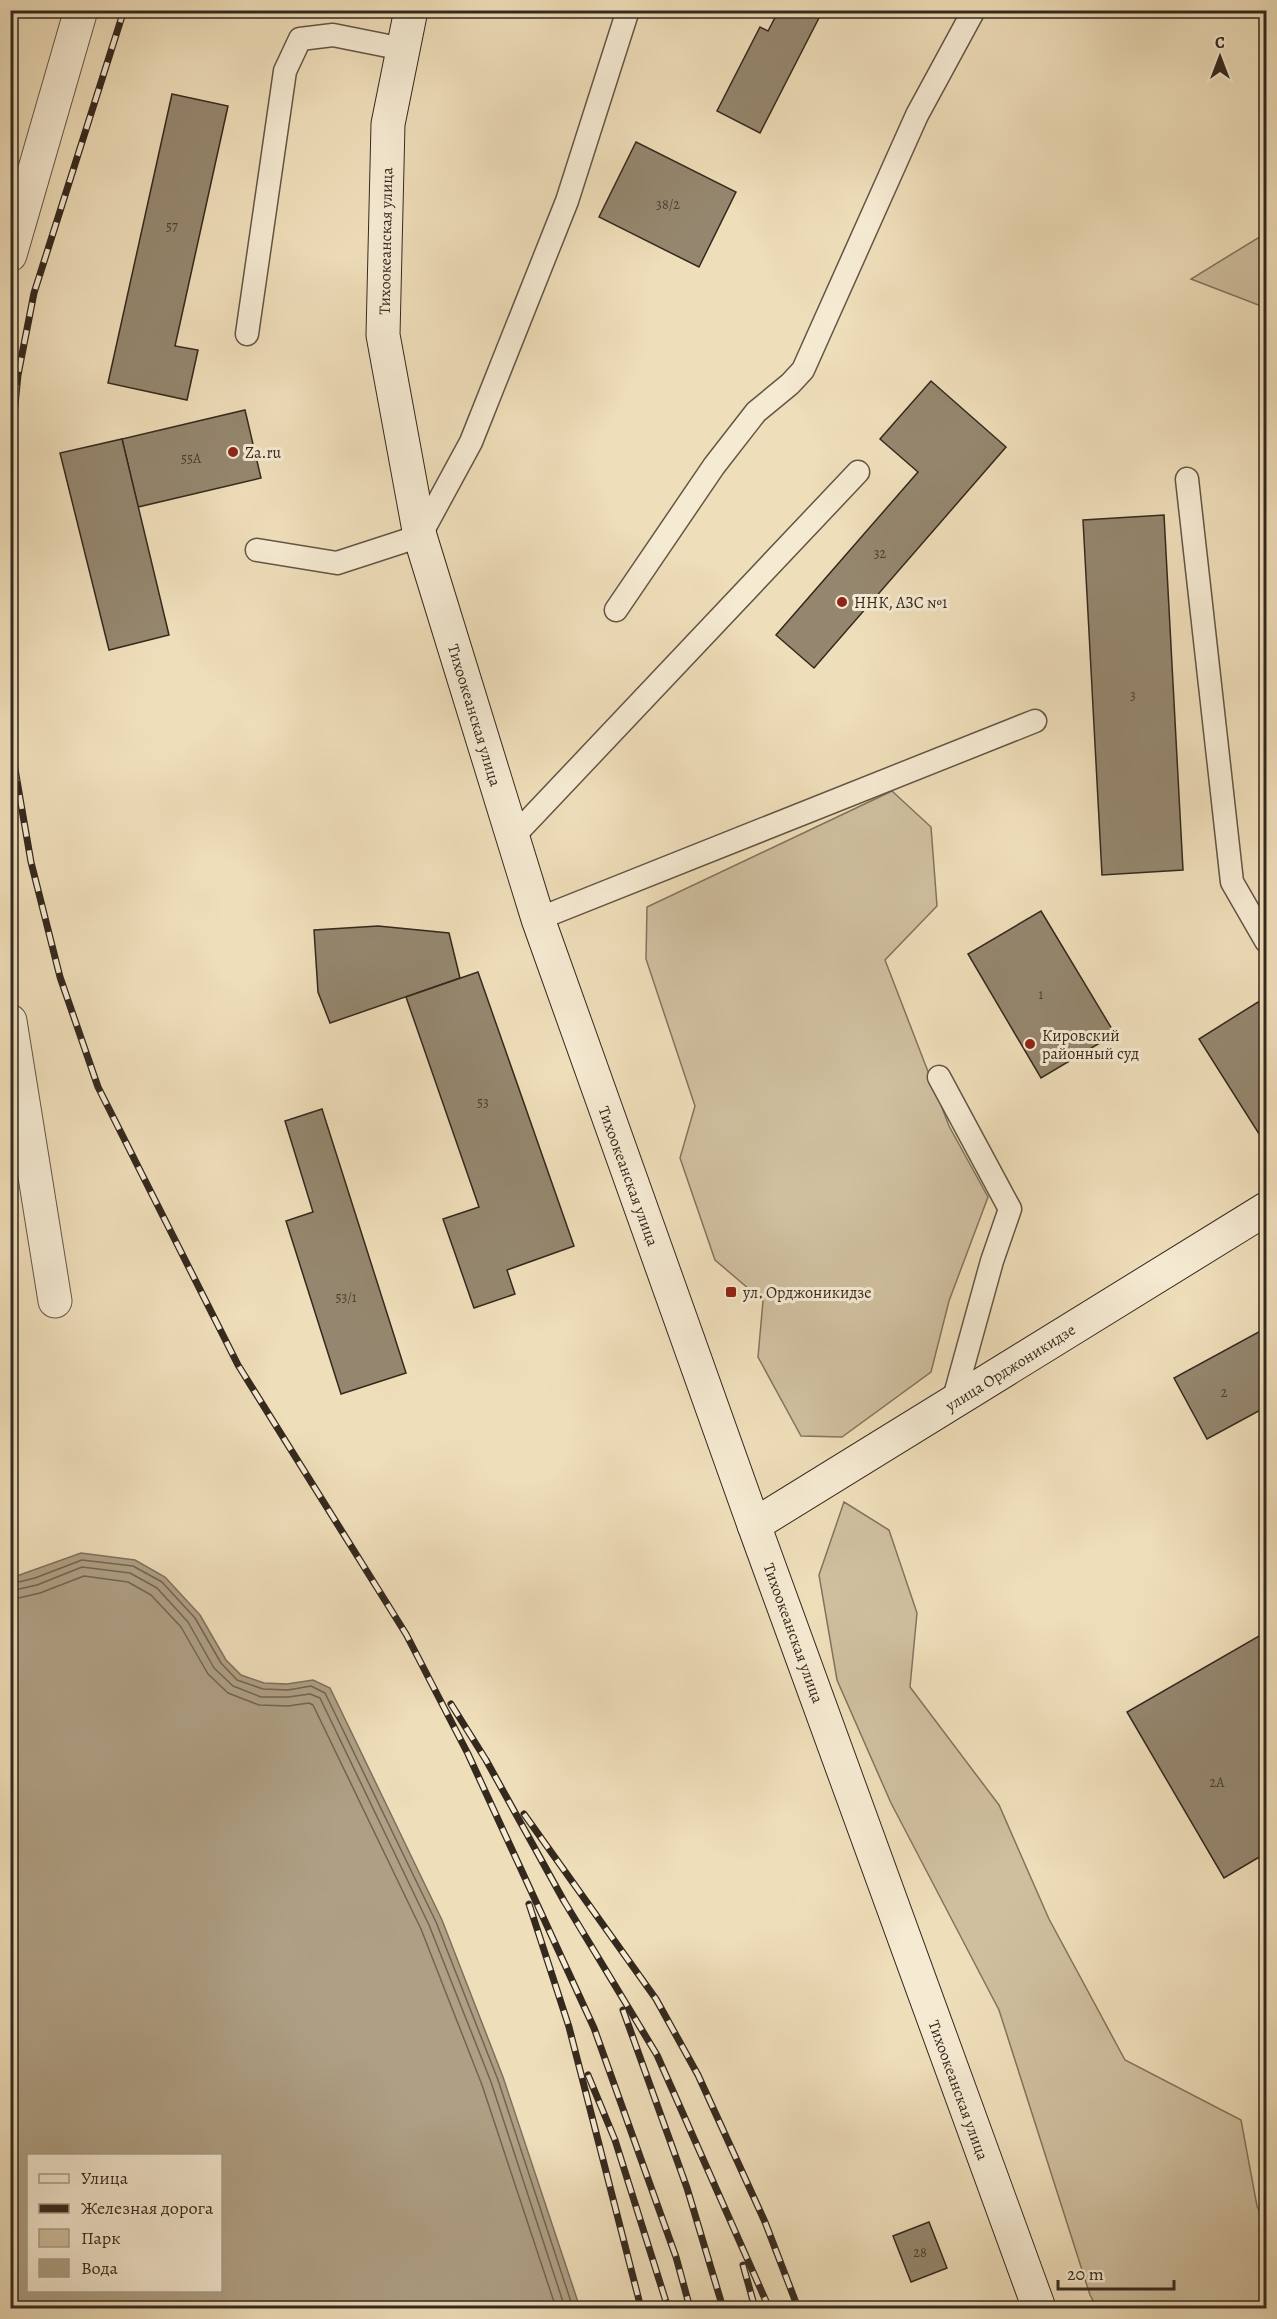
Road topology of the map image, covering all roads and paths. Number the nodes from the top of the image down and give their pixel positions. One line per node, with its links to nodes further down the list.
1 (81, 10): 6 (main road)
2 (411, 10): 5 (main road, Тихоокеанская улица)
3 (628, 10): 10 (lane)
4 (974, 10): 12 (lane)
5 (403, 49): 7 (lane); 10 (main road, Тихоокеанская улица)
6 (10, 255)
7 (247, 334)
8 (858, 472): 14 (lane)
9 (1187, 479): 16 (lane)
10 (420, 536): 11 (lane); 14 (main road, Тихоокеанская улица)
11 (257, 550)
12 (616, 610)
13 (1035, 722): 15 (lane)
14 (513, 837): 15 (main road, Тихоокеанская улица)
15 (537, 919): 22 (main road, Тихоокеанская улица)
16 (1266, 941)
17 (10, 1022): 20 (main road)
18 (939, 1077): 21 (lane)
19 (1266, 1209): 21 (main road, улица Орджоникидзе)
20 (55, 1301)
21 (953, 1402): 22 (main road, улица Орджоникидзе)
22 (754, 1525): 23 (main road, Тихоокеанская улица)
23 (1039, 2308)

